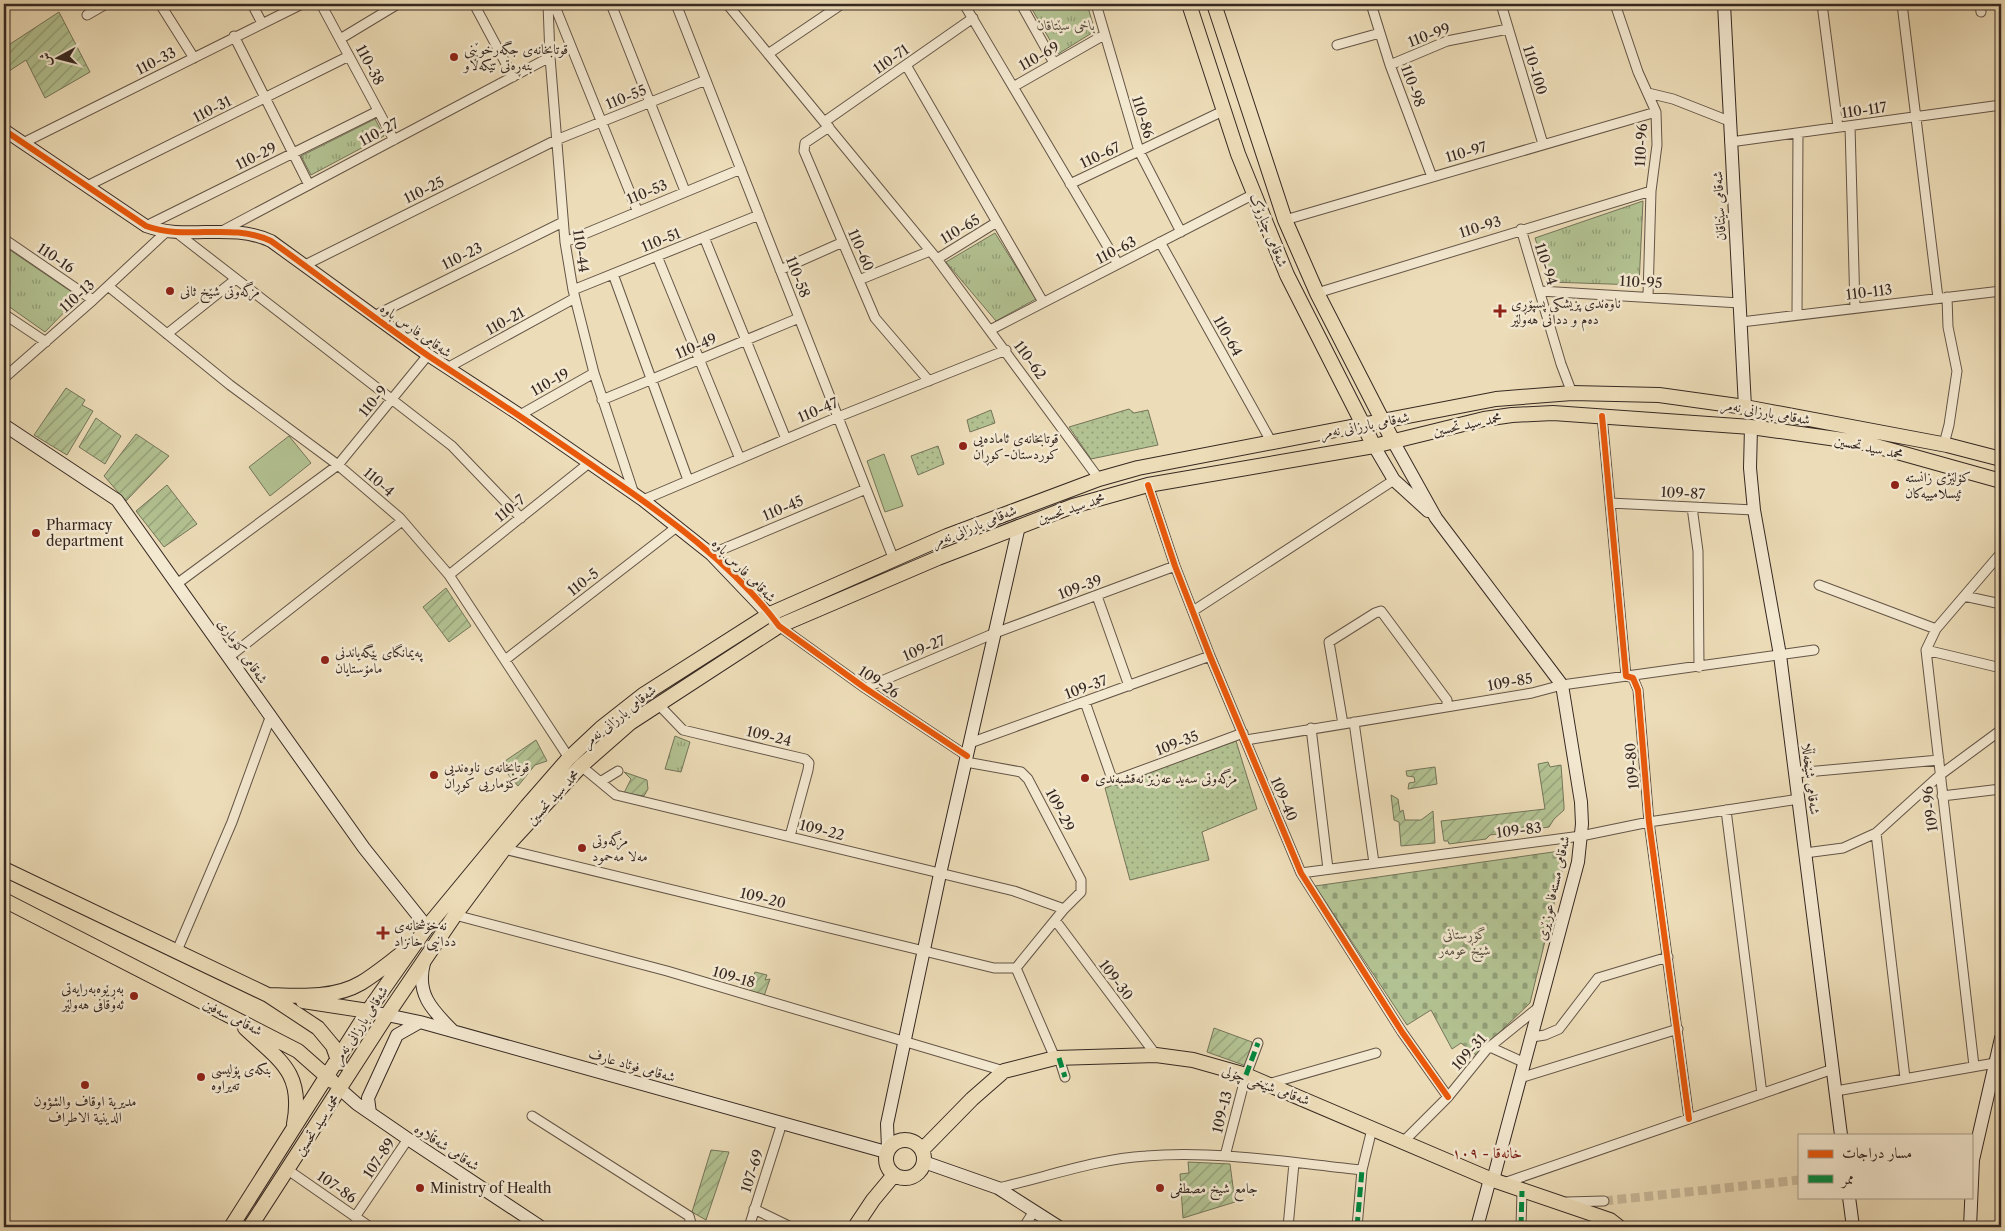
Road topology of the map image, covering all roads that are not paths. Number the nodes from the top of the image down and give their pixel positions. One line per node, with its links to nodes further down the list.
1 (106, 4): 26 (street)
2 (160, 4): 38 (street)
3 (252, 4): 28 (street)
4 (302, 4): 28 (street, 110-33)
5 (321, 4): 33 (street, 110-38)
6 (398, 4): 33 (street)
7 (474, 4): 42 (street)
8 (548, 4): 37 (street, 110-44)
9 (554, 4): 53 (street)
10 (611, 4): 47 (street)
11 (686, 4): 25 (street)
12 (727, 4): 35 (street, 110-62)
13 (842, 4): 35 (street)
14 (964, 4): 27 (street)
15 (1021, 4): 39 (street)
16 (1096, 4): 31 (street, 110-86)
17 (1189, 4): 50 (main road, شەقامی چنارۆک)
18 (1214, 4): 77 (main road, شەقامی چنارۆک)
19 (1371, 4): 30 (street, 110-98)
20 (1501, 4): 29 (street, 110-100)
21 (1616, 4): 45 (street, 110-96)
22 (1724, 4): 54 (main road, شەقامی سێتاقان)
23 (1822, 4): 57 (street)
24 (1902, 4): 52 (street)
25 (677, 7): 43 (street, 110-58)
26 (87, 15)
27 (973, 18): 40 (street, 110-71); 44 (street)
28 (262, 23): 32 (street, 110-33)
29 (1508, 29): 41 (street, 110-99); 64 (street, 110-100)
30 (1380, 33): 34 (street); 41 (street, 110-98)
31 (1104, 35): 39 (street, 110-69); 65 (street, 110-86)
32 (234, 36): 38 (street, 110-33); 46 (street)
33 (340, 38): 36 (street, 110-38)
34 (1337, 45)
35 (768, 54): 55 (street, 110-62)
36 (349, 56): 46 (street, 110-31); 49 (street, 110-38)
37 (550, 57): 42 (street, 110-27); 61 (street, 110-44)
38 (194, 58): 63 (street, 110-33)
39 (1054, 63): 44 (street, 110-69)
40 (906, 65): 55 (street, 110-71); 79 (street)
41 (1390, 65): 68 (street, 110-98)
42 (513, 76): 60 (street, 110-27)
43 (706, 80): 47 (street, 110-55); 67 (street, 110-58)
44 (1013, 86): 69 (street)
45 (1648, 93): 51 (street, 110-96); 54 (street)
46 (265, 97): 66 (street); 71 (street, 110-31)
47 (650, 102): 53 (street, 110-55); 72 (street)
48 (2001, 106): 52 (street, 110-117)
49 (378, 111): 60 (street, 110-38); 66 (street, 110-29)
50 (1223, 112): 65 (street, 110-67); 74 (main road, شەقامی چنارۆک)
51 (1656, 112): 64 (street, 110-97); 73 (street, 110-96)
52 (1916, 117): 56 (street, 110-117); 105 (street)
53 (603, 121): 61 (street, 110-55); 75 (street)
54 (1729, 121): 62 (main road, شەقامی سێتاقان)
55 (826, 124): 88 (street, 110-60); 90 (street, 110-62)
56 (1850, 126): 57 (street, 110-117); 109 (street)
57 (1838, 127): 59 (street, 110-117)
58 (4, 130): 63 (main road, شەقامی فارس باوە)
59 (1798, 133): 62 (street, 110-117); 111 (street)
60 (394, 140): 70 (street, 110-27)
61 (556, 140): 78 (street, 110-44); 94 (street, 110-25)
62 (1730, 142): 108 (main road, شەقامی سێتاقان)
63 (23, 144): 71 (main road, شەقامی فارس باوە)
64 (1543, 144): 68 (street, 110-97)
65 (1139, 151): 69 (street, 110-67); 84 (street, 110-86)
66 (293, 153): 70 (street); 80 (street, 110-29)
67 (741, 170): 72 (street, 110-53); 76 (street, 110-58)
68 (1432, 177): 77 (street, 110-97)
69 (1070, 184): 93 (street)
70 (309, 185): 82 (street, 110-27)
71 (87, 186): 80 (main road, شەقامی فارس باوە)
72 (685, 191): 75 (street, 110-53)
73 (1651, 191): 81 (street, 110-93); 104 (street, 110-96)
74 (1254, 194): 84 (street, 110-63); 136 (main road, شەقامی چنارۆک)
75 (637, 210): 87 (street, 110-53)
76 (759, 215): 85 (street, 110-51); 95 (street, 110-58)
77 (1285, 220): 102 (main road, شەقامی چنارۆک)
78 (563, 222): 87 (street, 110-44); 112 (street, 110-23)
79 (997, 222): 92 (street, 110-65); 107 (street)
80 (146, 226): 83 (main road, شەقامی فارس باوە)
81 (1521, 229): 100 (street, 110-94); 102 (street, 110-93)
82 (222, 231): 83 (main road, شەقامی فارس باوە); 94 (main road, شەقامی فارس باوە)
83 (171, 232): 97 (street); 99 (street, 110-13)
84 (1181, 232): 89 (street, 110-63)
85 (704, 237): 91 (street, 110-51); 117 (street)
86 (4, 239): 106 (street, 110-16)
87 (565, 242): 103 (street, 110-44)
88 (843, 242): 95 (street); 98 (street, 110-60)
89 (1160, 242): 93 (street, 110-63); 140 (street, 110-64)
90 (930, 251): 92 (street, 110-62); 98 (street)
91 (656, 256): 96 (street, 110-51); 121 (street)
92 (937, 259): 115 (street, 110-62)
93 (1118, 264): 107 (street, 110-63)
94 (305, 265): 112 (main road, شەقامی فارس باوە)
95 (780, 270): 113 (street, 110-58)
96 (613, 274): 103 (street, 110-51); 125 (street)
97 (236, 279): 116 (street); 129 (street)
98 (859, 280): 126 (street, 110-60)
99 (108, 286): 106 (street, 110-13); 116 (street, 110-4)
100 (1540, 290): 104 (street, 110-95); 127 (street, 110-94)
101 (2001, 291): 105 (street, 110-113)
102 (1317, 293): 134 (main road, شەقامی چنارۆک)
103 (574, 294): 122 (street, 110-21); 123 (street, 110-44)
104 (1648, 296): 108 (street, 110-95)
105 (1942, 298): 109 (street, 110-113); 141 (street)
106 (94, 300): 118 (street, 110-13)
107 (1043, 302): 115 (street, 110-63)
108 (1740, 303): 114 (main road, شەقامی سێتاقان)
109 (1855, 308): 111 (street, 110-113)
110 (4, 314): 118 (street)
111 (1797, 315): 114 (street, 110-113)
112 (374, 316): 120 (main road, شەقامی فارس باوە)
113 (799, 318): 117 (street, 110-49); 133 (street, 110-58)
114 (1741, 322): 130 (main road, شەقامی سێتاقان)
115 (990, 330): 119 (street, 110-62)
116 (167, 334): 146 (street, 110-4)
117 (745, 341): 121 (street, 110-49); 138 (street)
118 (46, 342): 124 (street, 110-13)
119 (1006, 350): 126 (street, 110-47); 147 (street, 110-62)
120 (428, 356): 122 (main road, شەقامی فارس باوە); 129 (street, 110-9)
121 (699, 360): 125 (street, 110-49); 143 (street)
122 (447, 368): 131 (main road, شەقامی فارس باوە)
123 (594, 373): 128 (street, 110-44); 131 (street, 110-19)
124 (4, 378)
125 (652, 380): 128 (street, 110-49); 148 (street)
126 (929, 380): 133 (street, 110-47)
127 (1572, 393): 130 (main road, شەقامی بارزانی نەمر); 134 (main road, شەقامی بارزانی نەمر)
128 (602, 400): 153 (street, 110-44)
129 (391, 401): 146 (street, 110-9); 157 (street)
130 (1745, 407): 141 (main road, شەقامی بارزانی نەمر)
131 (520, 415): 145 (main road, شەقامی فارس باوە)
132 (1602, 416): 137 (main road, محمد سید تحسین); 139 (main road, محمد سید تحسین); 154 (street, 109-80)
133 (838, 417): 138 (street, 110-47); 152 (street, 110-58)
134 (1382, 422): 136 (main road, شەقامی بارزانی نەمر); 139 (main road, شەقامی چنارۆک)
135 (4, 426): 167 (main road, شەقامی کۆماری)
136 (1364, 426): 140 (main road, شەقامی بارزانی نەمر); 142 (main road, شەقامی چنارۆک)
137 (1751, 427): 150 (main road, محمد سید تحسین); 156 (main road, شەقامی شێخەڵڵا)
138 (786, 439): 143 (street, 110-47)
139 (1393, 441): 142 (main road, محمد سید تحسین); 158 (main road, شەقامی مستەفا عوزێری)
140 (1272, 443): 147 (main road, شەقامی بارزانی نەمر)
141 (1944, 444): 144 (main road, شەقامی بارزانی نەمر)
142 (1374, 446): 149 (main road, شەقامی مستەفا عوزێری); 151 (main road, محمد سید تحسین)
143 (740, 459): 148 (street, 110-47)
144 (2001, 459)
145 (589, 463): 153 (main road, شەقامی فارس باوە); 157 (street, 110-7)
146 (338, 465): 159 (street, 110-4); 167 (street, 110-9)
147 (1099, 479): 164 (main road, شەقامی بارزانی نەمر)
148 (688, 480): 153 (street, 110-47)
149 (1394, 480): 158 (main road, شەقامی مستەفا عوزێری); 172 (street)
150 (2001, 481)
151 (1148, 485): 161 (main road, محمد سید تحسین); 165 (street, 109-40)
152 (866, 489): 163 (street, 110-45); 164 (street, 110-58)
153 (639, 497): 160 (main road, شەقامی فارس باوە)
154 (1610, 503): 155 (street, 109-87); 185 (street, 109-80)
155 (1692, 507): 156 (street, 109-87); 183 (street)
156 (1754, 510): 179 (main road, شەقامی شێخەڵڵا)
157 (521, 518): 166 (street, 110-7)
158 (1436, 518): 186 (main road, شەقامی مستەفا عوزێری)
159 (402, 521): 166 (street, 110-4); 181 (street)
160 (678, 526): 163 (main road, شەقامی فارس باوە); 182 (street, 110-5)
161 (1019, 526): 174 (main road, محمد سید تحسین); 176 (main road)
162 (2001, 553): 170 (street)
163 (711, 554): 173 (main road, شەقامی فارس باوە)
164 (894, 560): 173 (main road, شەقامی بارزانی نەمر)
165 (1175, 566): 169 (street, 109-39); 172 (street, 109-40)
166 (449, 575): 182 (street, 110-4)
167 (178, 583): 181 (main road, شەقامی کۆماری)
168 (1819, 585): 175 (street)
169 (1097, 596): 176 (street, 109-39); 187 (street)
170 (1964, 596): 171 (street); 175 (street)
171 (2001, 604)
172 (1193, 611): 180 (street, 109-40)
173 (770, 614): 174 (main road, شەقامی فارس باوە); 199 (main road, شەقامی بارزانی نەمر)
174 (779, 626): 188 (street, 109-26); 190 (main road, محمد سید تحسین)
175 (1936, 629): 178 (street)
176 (995, 634): 188 (street, 109-27); 198 (main road)
177 (1814, 650): 179 (street, 109-85)
178 (1926, 650): 184 (street); 201 (street, 109-96)
179 (1780, 655): 183 (street, 109-85); 204 (main road, شەقامی شێخەڵڵا)
180 (1210, 656): 187 (street, 109-37); 197 (street, 109-40)
181 (229, 657): 192 (main road, شەقامی کۆماری)
182 (505, 660): 199 (street, 110-4)
183 (1699, 667): 185 (street, 109-85)
184 (2001, 668)
185 (1626, 676): 186 (street, 109-85); 211 (street, 109-80)
186 (1562, 685): 191 (street, 109-85); 214 (main road, شەقامی مستەفا عوزێری)
187 (1129, 686): 189 (street, 109-37)
188 (865, 688): 200 (street, 109-26)
189 (1085, 702): 197 (street, 109-35); 198 (street, 109-37)
190 (658, 704): 202 (main road, محمد سید تحسین); 213 (street, 109-24)
191 (1447, 706): 193 (street, 109-85); 194 (street)
192 (271, 715): 226 (main road, شەقامی کۆماری); 229 (street)
193 (1354, 722): 194 (street, 109-85); 217 (street)
194 (1342, 724): 195 (street, 109-85)
195 (1311, 728): 197 (street, 109-85); 219 (street)
196 (2001, 730): 205 (street)
197 (1244, 737): 220 (street, 109-40)
198 (970, 743): 200 (main road)
199 (570, 758): 226 (main road, شەقامی بارزانی نەمر)
200 (966, 759): 221 (main road); 223 (street, 109-29)
201 (1938, 760): 204 (street); 205 (street, 109-96)
202 (581, 766): 206 (street, 109-22); 215 (main road, محمد سید تحسین)
203 (618, 771): 206 (street)
204 (1795, 773): 209 (main road, شەقامی شێخەڵڵا)
205 (1940, 775): 208 (street, 109-96); 212 (street)
206 (600, 782): 213 (street, 109-22)
207 (2001, 789): 208 (street)
208 (1942, 796): 254 (street, 109-96)
209 (1799, 799): 210 (street, 109-83); 216 (main road, شەقامی شێخەڵڵا)
210 (1726, 810): 211 (street, 109-83); 265 (street)
211 (1649, 822): 214 (street, 109-83); 230 (street, 109-80)
212 (1876, 833): 216 (street); 261 (street)
213 (790, 836): 221 (street, 109-22)
214 (1581, 836): 217 (street, 109-83); 234 (main road, شەقامی مستەفا عوزێری)
215 (504, 850): 224 (main road, محمد سید تحسین); 228 (street, 109-20)
216 (1805, 853): 255 (main road, شەقامی شێخەڵڵا)
217 (1374, 863): 219 (street, 109-83)
218 (4, 869): 229 (main road)
219 (1328, 869): 220 (street, 109-83)
220 (1301, 873): 266 (street, 109-40)
221 (940, 874): 223 (street, 109-22); 228 (main road)
222 (4, 900): 237 (main road, شەقامی سەفین)
223 (1064, 909): 225 (street, 109-29)
224 (455, 915): 231 (main road, محمد سید تحسین); 244 (street, 109-18)
225 (1055, 920): 232 (street, 109-29); 249 (street, 109-30)
226 (426, 927): 227 (main road, شەقامی بارزانی نەمر)
227 (415, 943): 233 (main road); 235 (main road, شەقامی بارزانی نەمر)
228 (924, 950): 232 (street, 109-20); 244 (main road)
229 (176, 953): 233 (main road)
230 (1668, 957): 239 (street, 109-80); 242 (street)
231 (426, 958): 236 (main road, محمد سید تحسین); 241 (main road)
232 (1016, 968): 251 (street)
233 (268, 995): 235 (main road); 250 (main road)
234 (1540, 1006): 242 (main road, شەقامی مستەفا عوزێری); 246 (street, 109-31)
235 (368, 1011): 236 (main road, شەقامی فوئاد عارف); 250 (main road, شەقامی بارزانی نەمر)
236 (387, 1015): 238 (main road, شەقامی فوئاد عارف); 240 (main road, محمد سید تحسین)
237 (231, 1016): 247 (main road, شەقامی سەفین); 272 (main road)
238 (420, 1022): 241 (main road, شەقامی فوئاد عارف); 267 (main road)
239 (1678, 1028): 260 (street); 269 (street, 109-80)
240 (376, 1031): 250 (main road); 263 (main road, محمد سید تحسین)
241 (454, 1031): 270 (main road, شەقامی فوئاد عارف)
242 (1532, 1037): 252 (main road, شەقامی مستەفا عوزێری)
243 (2001, 1038): 253 (main road)
244 (906, 1042): 256 (street, 109-18); 276 (main road)
245 (1258, 1043): 257 (street, 109-13)
246 (1490, 1047): 252 (street); 266 (street, 109-31)
247 (298, 1050): 250 (main road); 258 (main road, شەقامی سەفین)
248 (1376, 1053): 262 (street)
249 (1156, 1056): 251 (main road, شەقامی شێخی چۆلی); 257 (main road, شەقامی شێخی چۆلی)
250 (338, 1058): 258 (main road, شەقامی بارزانی نەمر); 263 (main road)
251 (1057, 1058): 256 (main road, شەقامی شێخی چۆلی); 259 (street)
252 (1525, 1062): 260 (main road, شەقامی مستەفا عوزێری)
253 (1995, 1063): 254 (street); 280 (main road)
254 (1974, 1066): 261 (street)
255 (1833, 1070): 264 (main road, شەقامی شێخەڵڵا); 265 (street)
256 (1004, 1071): 277 (main road, شەقامی شێخی چۆلی)
257 (1246, 1075): 262 (main road, شەقامی شێخی چۆلی); 278 (street, 109-13)
258 (327, 1076): 263 (main road, شەقامی سەفین); 272 (main road, شەقامی بارزانی نەمر)
259 (1066, 1077)
260 (1520, 1078): 284 (main road, شەقامی مستەفا عوزێری)
261 (1905, 1078): 264 (street)
262 (1268, 1084): 271 (main road, شەقامی شێخی چۆلی)
263 (340, 1089): 267 (main road, شەقامی شەقڵاوە); 281 (main road, محمد سید تحسین)
264 (1836, 1091): 273 (main road, شەقامی شێخەڵڵا)
265 (1762, 1094): 269 (street)
266 (1448, 1098): 275 (street, 109-31)
267 (370, 1113): 274 (main road, شەقامی شەقڵاوە)
268 (532, 1116): 298 (street)
269 (1689, 1119): 284 (street)
270 (782, 1123): 276 (main road, شەقامی فوئاد عارف); 291 (street, 107-69)
271 (1372, 1129): 275 (main road, شەقامی شێخی چۆلی); 282 (street)
272 (293, 1130): 294 (main road, شەقامی بارزانی نەمر)
273 (1841, 1134)
274 (408, 1139): 293 (street, 107-89); 297 (main road, شەقامی شەقڵاوە)
275 (1403, 1142): 284 (main road, شەقامی شێخی چۆلی)
276 (887, 1150): 277 (main road); 283 (main road)
277 (923, 1156): 283 (main road); 285 (main road)
278 (1225, 1156): 279 (street); 285 (street)
279 (1294, 1163): 282 (street); 304 (street)
280 (1972, 1164)
281 (288, 1170): 293 (street, 107-86); 295 (main road, محمد سید تحسین)
282 (1362, 1170): 305 (street)
283 (893, 1176): 301 (main road)
284 (1496, 1180): 286 (main road, شەقامی شێخی چۆلی); 306 (main road, شەقامی مستەفا عوزێری)
285 (998, 1188): 292 (main road)
286 (1522, 1191): 290 (main road, شەقامی شێخی چۆلی); 307 (street)
287 (1849, 1198): 309 (main road)
288 (1971, 1198): 310 (main road)
289 (1604, 1201): 290 (street)
290 (1557, 1203): 308 (main road, شەقامی شێخی چۆلی)
291 (754, 1209): 299 (street, 107-69); 300 (street)
292 (1034, 1211): 302 (street); 303 (main road)
293 (355, 1217): 296 (street, 107-86)
294 (231, 1227)
295 (250, 1227)
296 (370, 1227)
297 (541, 1227)
298 (692, 1227)
299 (749, 1227)
300 (791, 1227)
301 (855, 1227)
302 (1024, 1227)
303 (1059, 1227)
304 (1288, 1227)
305 (1357, 1227)
306 (1478, 1227)
307 (1521, 1227)
308 (1619, 1227)
309 (1853, 1227)
310 (1970, 1227)

